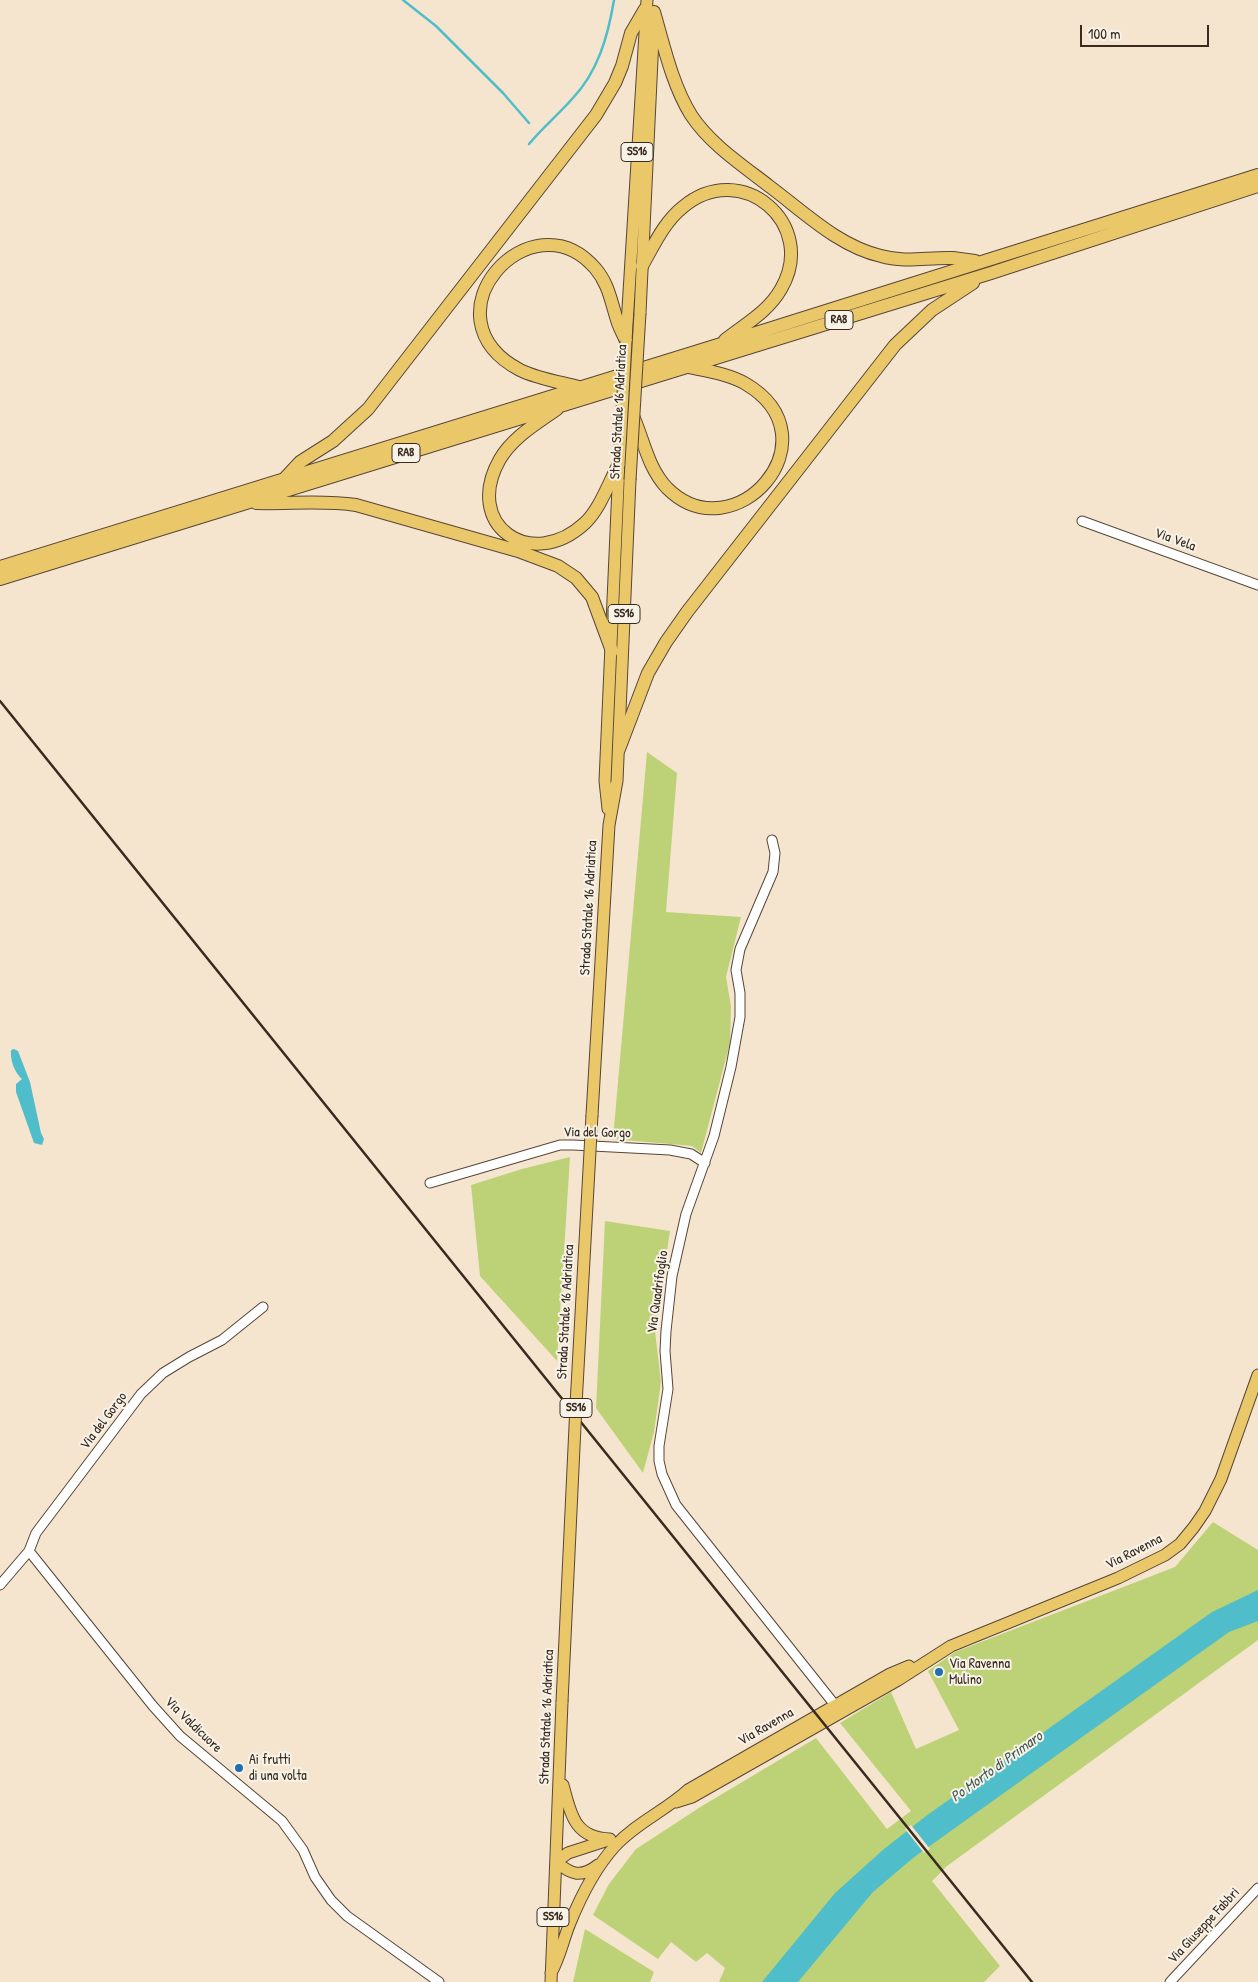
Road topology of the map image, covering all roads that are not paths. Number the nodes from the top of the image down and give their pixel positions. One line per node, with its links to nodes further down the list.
1 (650, 5): 4 (highway); 5 (main road, Strada Statale 16 Adriatica / SS16); 7 (main road, Strada Statale 16 Adriatica / SS16); 14 (highway)
2 (1258, 175): 4 (highway, RA8)
3 (1258, 186): 6 (highway, RA8)
4 (980, 261): 8 (highway, RA8)
5 (642, 266): 8 (highway); 12 (main road, Strada Statale 16 Adriatica / SS16, bridge)
6 (991, 273): 9 (highway, RA8); 23 (highway)
7 (626, 341): 10 (highway); 13 (main road, Strada Statale 16 Adriatica / SS16, bridge)
8 (721, 344): 10 (highway, RA8)
9 (688, 367): 11 (highway, RA8); 12 (highway)
10 (579, 387): 14 (highway, RA8)
11 (565, 404): 13 (highway); 16 (highway, RA8)
12 (634, 416): 15 (main road, Strada Statale 16 Adriatica / SS16, bridge)
13 (619, 464): 15 (main road, Strada Statale 16 Adriatica / SS16)
14 (284, 480): 18 (highway, RA8)
15 (624, 482): 22 (main road, Strada Statale 16 Adriatica / SS16); 23 (main road, Strada Statale 16 Adriatica / SS16)
16 (246, 502): 18 (highway, RA8); 22 (highway)
17 (1082, 521): 21 (street, Via Vela)
18 (105, 540): 19 (highway, RA8); 20 (highway, RA8)
19 (0, 567)
20 (0, 579)
21 (1258, 585)
22 (612, 651): 24 (main road, Strada Statale 16 Adriatica / SS16)
23 (619, 749): 24 (main road, Strada Statale 16 Adriatica / SS16)
24 (609, 825): 34 (main road, Strada Statale 16 Adriatica / SS16, bridge)
25 (772, 840): 26 (street, Via Quadrifoglio)
26 (705, 1163): 27 (street, Via del Gorgo); 33 (street, Via Quadrifoglio)
27 (430, 1183)
28 (263, 1307): 30 (street, Via del Gorgo)
29 (1258, 1375): 32 (main road, Via Ravenna)
30 (29, 1551): 31 (street, Via del Gorgo); 42 (street, Via Valdicuore)
31 (0, 1585)
32 (930, 1658): 33 (main road, Via Ravenna); 35 (main road, Via Ravenna)
33 (835, 1705): 35 (main road, Via Ravenna)
34 (560, 1775): 37 (main road); 38 (main road, Strada Statale 16 Adriatica / SS16)
35 (676, 1802): 36 (main road, Via Ravenna)
36 (630, 1832): 37 (main road, Via Ravenna); 39 (main road, Via Ravenna)
37 (610, 1839): 38 (main road, Via Ravenna)
38 (556, 1862): 39 (main road, Via Ravenna); 41 (main road, Via Ravenna / SS16)
39 (603, 1862): 41 (main road, Via Ravenna)
40 (1258, 1888): 43 (street, Via Giuseppe Fabbri)
41 (551, 1978)
42 (440, 1982)
43 (1170, 1982)

